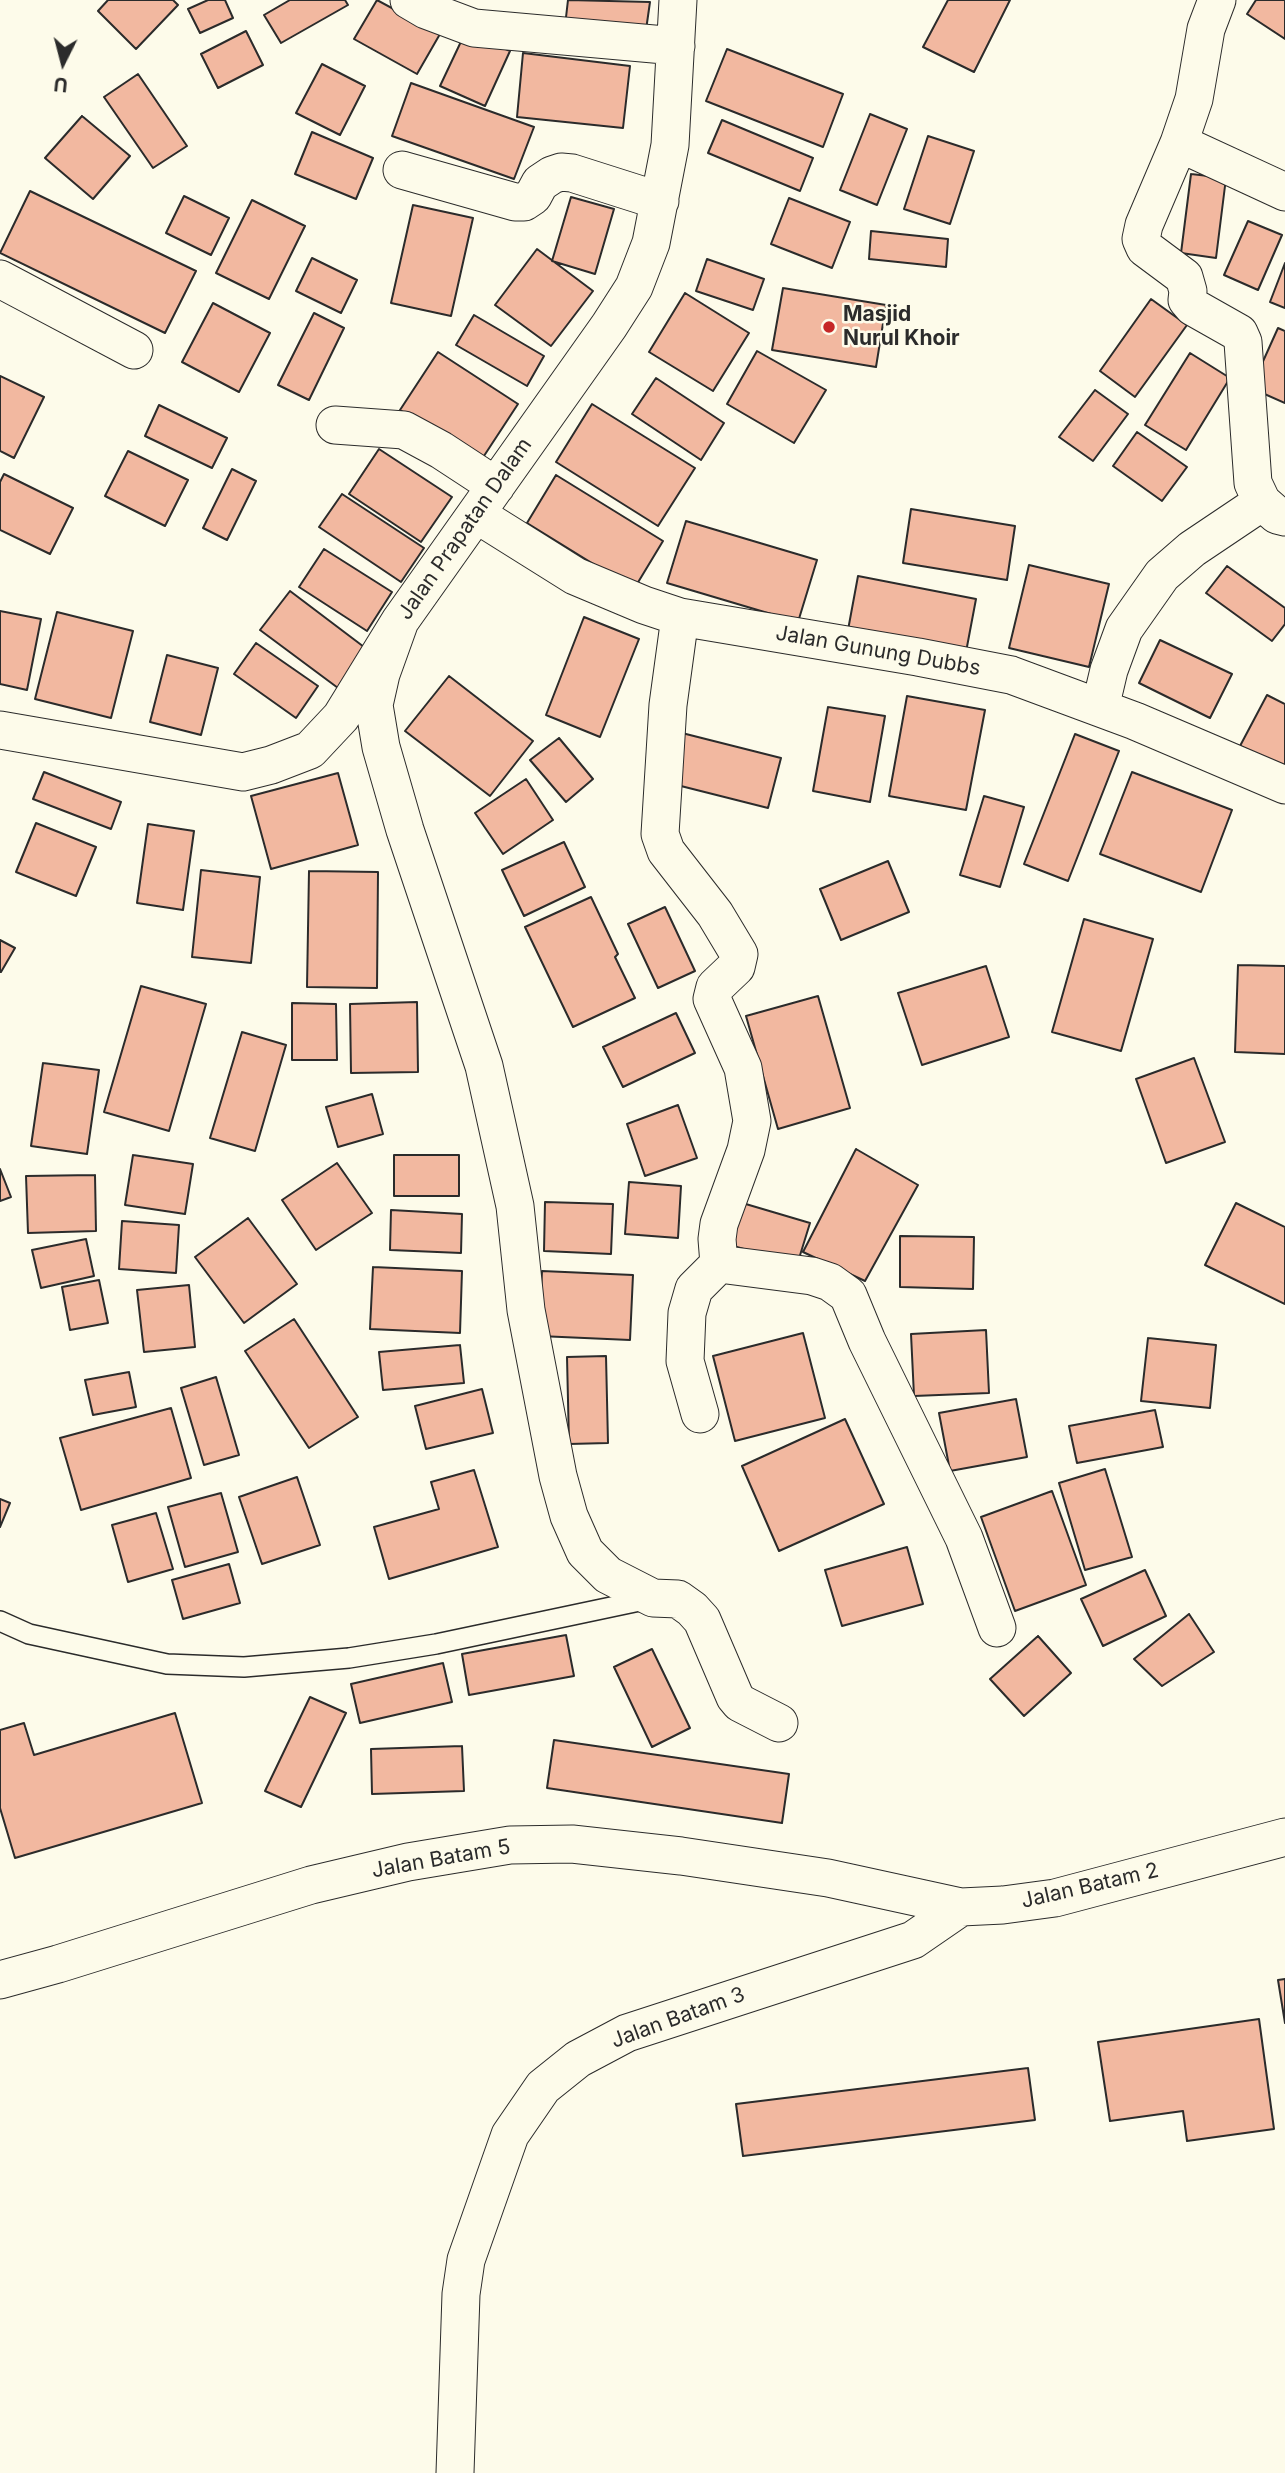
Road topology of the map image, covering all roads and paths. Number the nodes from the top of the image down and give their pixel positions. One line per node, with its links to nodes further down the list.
1 (409, 0): 4 (street)
2 (678, 0): 4 (street, Jalan Prapatan Dalam)
3 (1217, 0): 5 (street)
4 (676, 46): 8 (street, Jalan Prapatan Dalam)
5 (1179, 143): 7 (street); 13 (street)
6 (402, 170): 8 (street)
7 (1285, 192)
8 (660, 201): 12 (street, Jalan Prapatan Dalam)
9 (0, 279): 10 (street)
10 (134, 350)
11 (335, 425): 12 (street, Jalan Gunung Dubbs)
12 (486, 500): 14 (street, Jalan Gunung Dubbs); 15 (street, Jalan Prapatan Dalam)
13 (1273, 510): 16 (street)
14 (680, 617): 16 (street, Jalan Gunung Dubbs); 19 (street)
15 (400, 621): 17 (street, Jalan Prapatan Dalam); 21 (street)
16 (1100, 708): 18 (street, Jalan Gunung Dubbs)
17 (0, 730)
18 (1285, 785)
19 (719, 1264): 20 (street); 23 (street)
20 (700, 1415)
21 (653, 1598): 22 (lane); 24 (street)
22 (0, 1620)
23 (997, 1628)
24 (779, 1723)
25 (1285, 1837): 27 (street, Jalan Batam 2)
26 (893, 1892): 27 (street, Jalan Batam 2); 28 (street, Jalan Batam 5)
27 (961, 1907): 29 (street, Jalan Batam 3)
28 (0, 1980)
29 (456, 2473)

